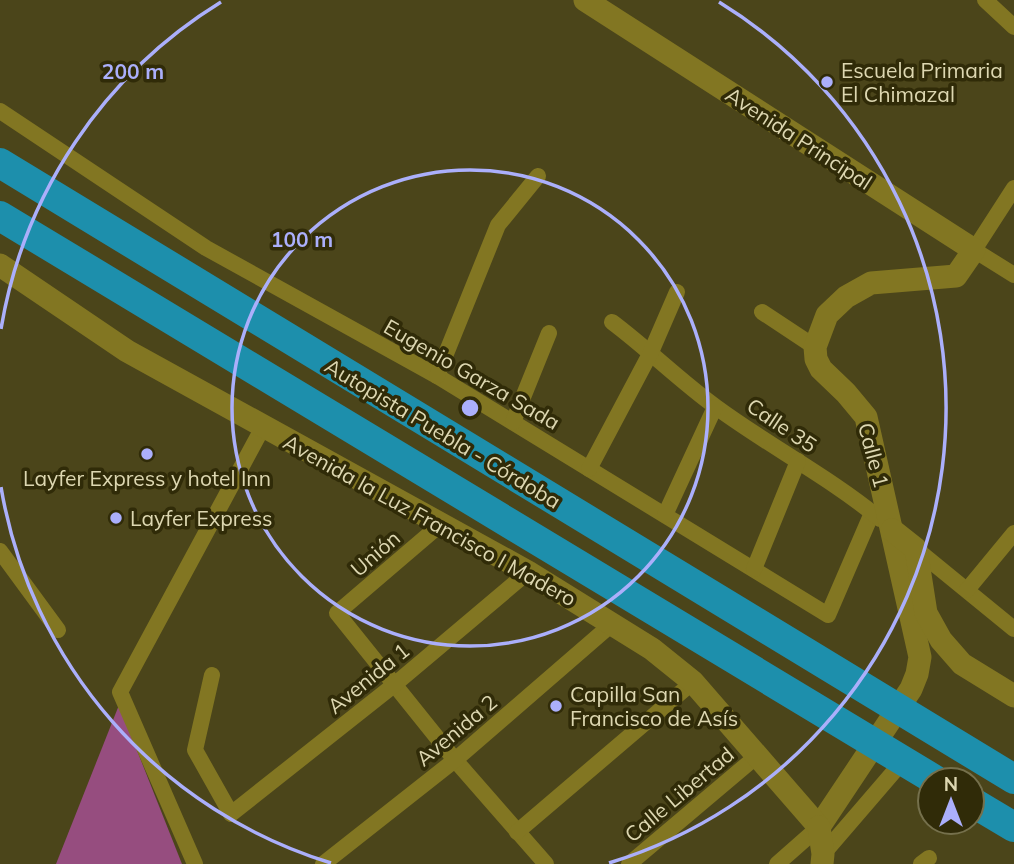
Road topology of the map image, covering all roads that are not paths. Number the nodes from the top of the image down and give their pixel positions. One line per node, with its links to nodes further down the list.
1 (585, 0): 9 (street, Avenida Principal)
2 (985, 0): 3 (street)
3 (1014, 27)
4 (0, 111): 18 (street, Eugenio Garza Sada)
5 (0, 163): 45 (highway, Autopista Puebla - Córdoba)
6 (538, 176): 18 (street)
7 (1014, 188): 9 (street)
8 (0, 216): 41 (highway, Autopista Puebla - Córdoba)
9 (974, 250): 11 (street, Avenida Principal); 17 (street)
10 (0, 265): 21 (street, Avenida la Luz Francisco I Madero)
11 (1014, 275)
12 (677, 292): 16 (street)
13 (762, 312): 17 (street)
14 (612, 323): 16 (street, Calle 35)
15 (549, 332): 20 (street)
16 (651, 352): 19 (street, Calle 35); 23 (street)
17 (818, 358): 27 (street, Calle 1)
18 (437, 376): 20 (street, Eugenio Garza Sada)
19 (715, 407): 22 (street, Calle 35); 25 (street)
20 (513, 422): 23 (street, Eugenio Garza Sada)
21 (263, 427): 26 (street, Avenida la Luz Francisco I Madero); 51 (street)
22 (798, 461): 24 (street, Calle 35); 31 (street)
23 (589, 469): 25 (street, Eugenio Garza Sada)
24 (872, 513): 27 (street, Calle 35); 31 (street, Eugenio Garza Sada)
25 (665, 515): 31 (street, Eugenio Garza Sada)
26 (441, 524): 32 (street, Avenida la Luz Francisco I Madero); 39 (street, Unión)
27 (892, 530): 29 (street); 47 (street, Calle 1)
28 (1014, 533): 33 (street)
29 (916, 549): 33 (street); 40 (street)
30 (3, 556): 36 (street)
31 (754, 569)
32 (528, 572): 34 (street, Avenida la Luz Francisco I Madero); 39 (street, Avenida 1)
33 (967, 590): 35 (street)
34 (612, 624): 38 (street, Avenida la Luz Francisco I Madero); 43 (street, Avenida 2)
35 (1014, 629)
36 (58, 630)
37 (212, 675): 39 (street, Avenida 1)
38 (693, 682): 42 (street, Avenida la Luz Francisco I Madero); 49 (street)
39 (394, 685): 43 (street)
40 (1012, 690)
41 (884, 749): 44 (highway, Autopista Puebla - Córdoba); 50 (street)
42 (757, 756): 47 (street, Avenida la Luz Francisco I Madero); 54 (street, Calle Libertad)
43 (454, 760): 49 (street); 52 (street, Avenida 2)
44 (916, 768)
45 (1014, 779)
46 (986, 810): 48 (highway)
47 (819, 827): 50 (street); 55 (street)
48 (1014, 827)
49 (517, 832): 53 (street)
50 (822, 859)
51 (195, 864)
52 (323, 864)
53 (546, 864)
54 (629, 864)
55 (777, 864)

